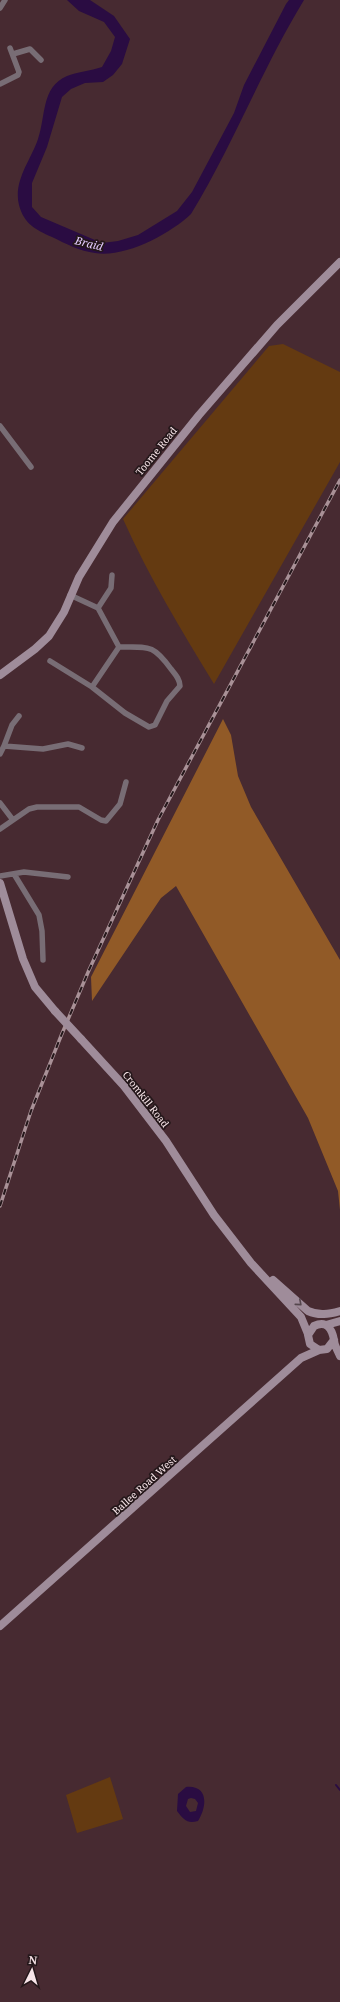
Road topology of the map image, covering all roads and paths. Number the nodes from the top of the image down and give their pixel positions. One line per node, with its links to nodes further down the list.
1 (6, 0): 2 (street)
2 (0, 8)
3 (10, 48): 4 (street)
4 (13, 54): 5 (street); 6 (street)
5 (41, 60)
6 (0, 84)
7 (340, 262): 11 (street, Toome Road)
8 (0, 426): 9 (street)
9 (31, 467)
10 (112, 575): 12 (street)
11 (70, 596): 12 (street); 15 (street, Toome Road)
12 (98, 608): 13 (street)
13 (119, 647): 18 (street); 18 (street)
14 (50, 661): 18 (street)
15 (10, 666): 16 (street, Toome Road); 17 (street, Toome Road)
16 (0, 669)
17 (0, 675)
18 (92, 687)
19 (19, 716): 20 (street)
20 (4, 746): 21 (street); 22 (street)
21 (82, 748)
22 (0, 754)
23 (126, 782): 25 (street)
24 (0, 804): 25 (street)
25 (13, 820): 26 (street)
26 (0, 829)
27 (14, 874): 28 (street); 29 (street); 31 (street)
28 (0, 876)
29 (68, 878)
30 (0, 883): 32 (street, Cromkill Road, bridge)
31 (43, 960)
32 (258, 1270): 33 (street, one-way to 33); 34 (street, Cromkill Road)
33 (340, 1311)
34 (301, 1317): 36 (street, Cromkill Road); 38 (street, Cromkill Road)
35 (340, 1322): 36 (street); 37 (street)
36 (322, 1324): 37 (street); 38 (street)
37 (334, 1337): 39 (street); 40 (street)
38 (308, 1338): 39 (street); 41 (street, Ballee Road West)
39 (323, 1349): 40 (street); 41 (street, Ballee Road West)
40 (340, 1356)
41 (301, 1358): 42 (street, Ballee Road West)
42 (0, 1626)

